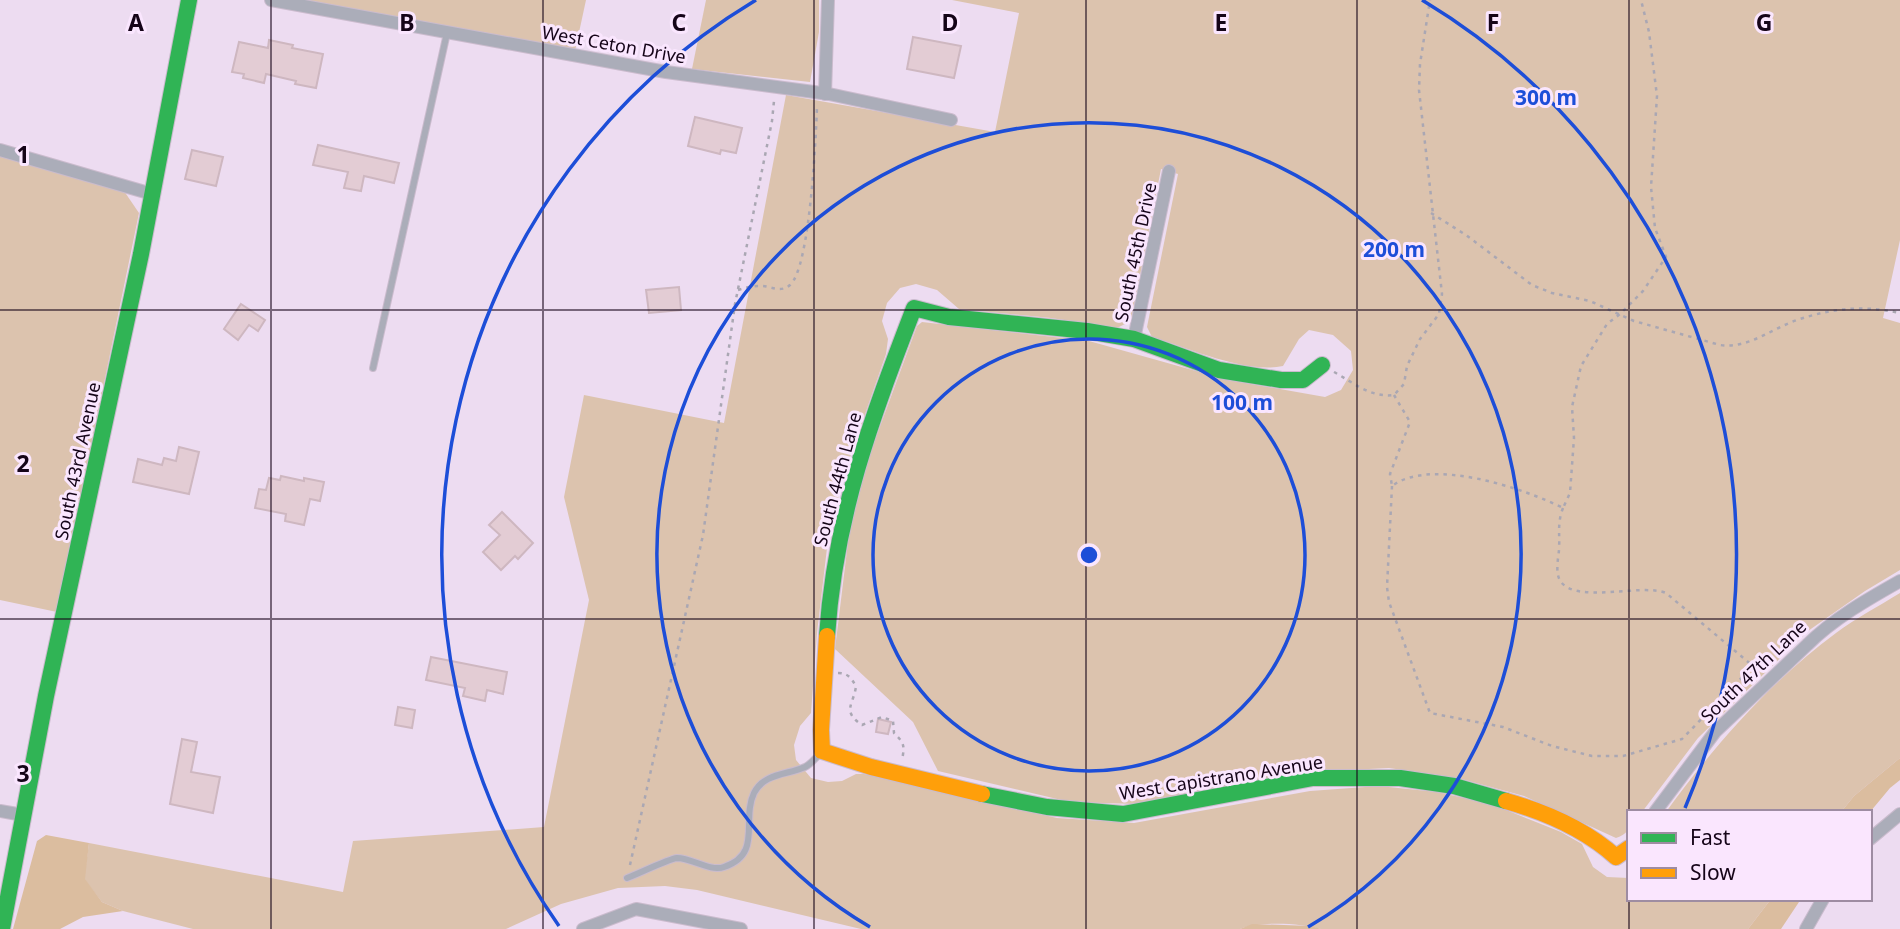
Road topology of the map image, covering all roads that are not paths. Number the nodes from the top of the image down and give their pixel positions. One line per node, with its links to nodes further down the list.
1 (190, 0): 9 (street, South 43rd Avenue)
2 (271, 0): 4 (street, West Ceton Drive)
3 (828, 0): 5 (street)
4 (447, 33): 5 (street, West Ceton Drive); 12 (lane)
5 (821, 93): 6 (street, West Ceton Drive)
6 (951, 120)
7 (0, 150): 9 (street)
8 (1169, 171): 10 (street, South 45th Drive)
9 (152, 194): 18 (street, South 43rd Avenue)
10 (1134, 339): 11 (street); 14 (street, South 44th Lane)
11 (1322, 365)
12 (373, 368)
13 (1900, 581): 15 (street, South 47th Lane)
14 (822, 751): 20 (street, West Capistrano Avenue); 21 (lane)
15 (1657, 810)
16 (0, 811): 18 (street)
17 (1900, 814): 19 (street)
18 (23, 815): 23 (street, South 43rd Avenue)
19 (1872, 837)
20 (1622, 853)
21 (627, 878)
22 (1823, 901): 26 (street)
23 (2, 929)
24 (583, 929): 25 (street)
25 (741, 929)
26 (1806, 929)

